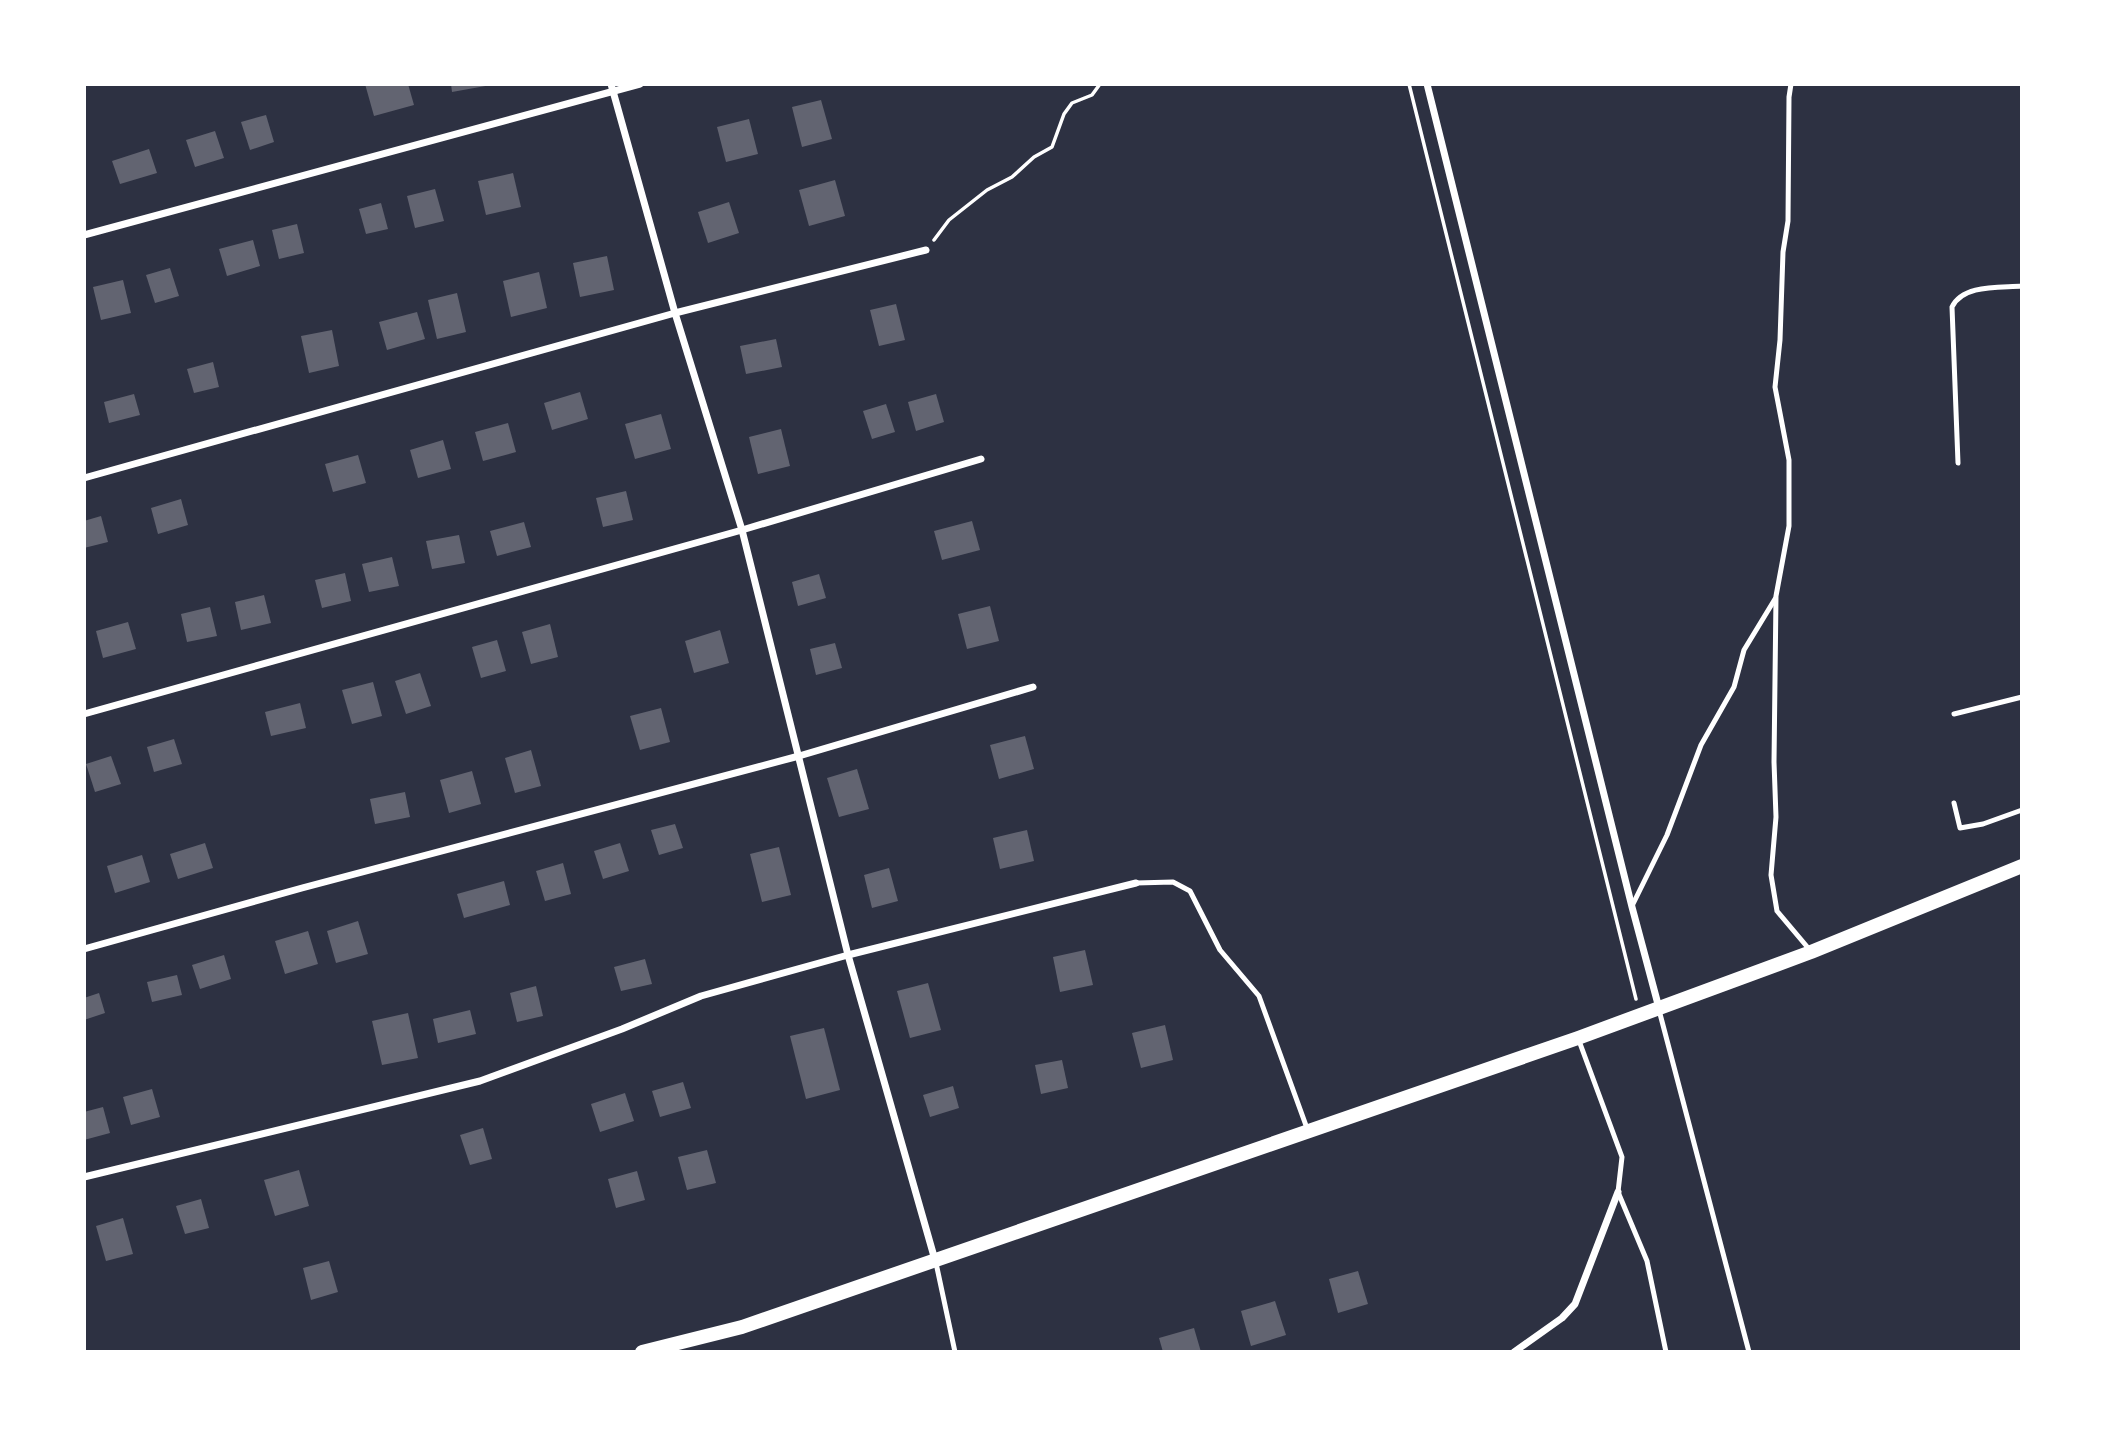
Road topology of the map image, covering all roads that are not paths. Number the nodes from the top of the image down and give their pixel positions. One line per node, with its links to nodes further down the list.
1 (640, 84): 4 (street)
2 (1427, 84): 23 (street)
3 (1791, 84): 13 (lane)
4 (612, 88): 5 (street); 8 (street)
5 (84, 235)
6 (926, 250): 8 (street)
7 (2022, 286): 10 (lane)
8 (675, 313): 11 (street); 12 (street)
9 (981, 459): 12 (street)
10 (1958, 463)
11 (84, 478)
12 (742, 530): 16 (street); 18 (street)
13 (1776, 596): 23 (lane); 25 (lane)
14 (1033, 687): 18 (street)
15 (2022, 697): 17 (lane)
16 (84, 714)
17 (1954, 714)
18 (799, 757): 24 (street); 26 (street)
19 (1954, 803): 20 (lane)
20 (2022, 810)
21 (2022, 866): 25 (main road)
22 (1136, 883): 26 (street); 29 (lane)
23 (1632, 907): 27 (street)
24 (84, 949)
25 (1811, 952): 27 (main road)
26 (848, 955): 30 (street); 32 (street)
27 (1659, 1008): 28 (main road); 37 (lane)
28 (1578, 1038): 29 (main road); 31 (lane)
29 (1308, 1131): 32 (main road)
30 (84, 1177)
31 (1618, 1192): 35 (street); 36 (lane)
32 (936, 1260): 33 (main road); 34 (lane)
33 (642, 1352)
34 (956, 1352)
35 (1514, 1352)
36 (1666, 1352)
37 (1749, 1352)

